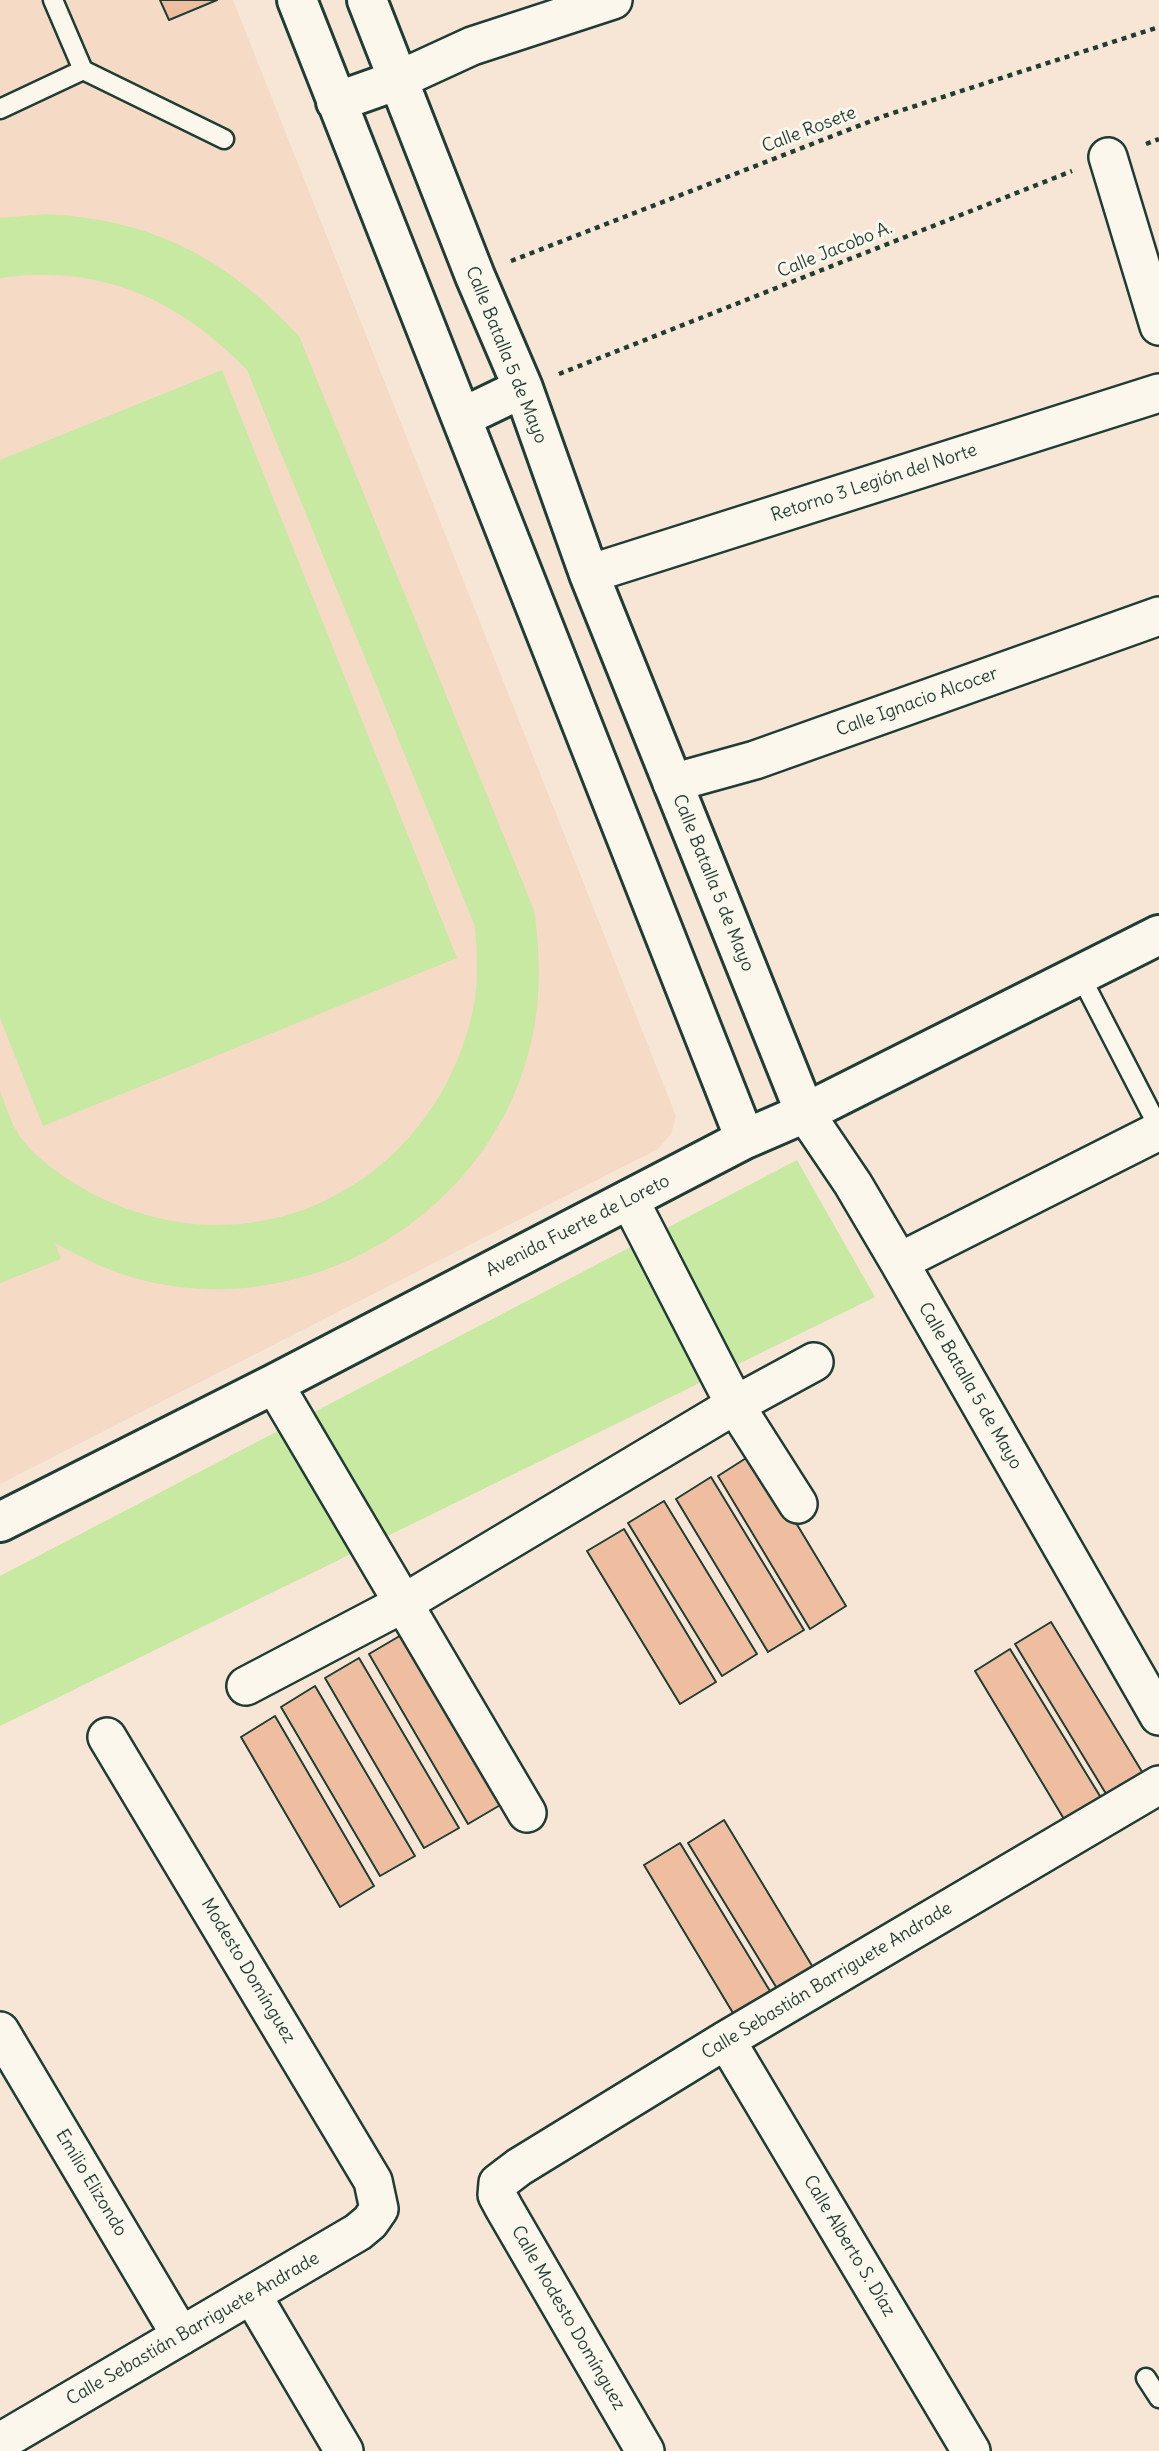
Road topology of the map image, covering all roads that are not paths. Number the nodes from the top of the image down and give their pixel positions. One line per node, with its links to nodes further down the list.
1 (53, 0): 5 (lane)
2 (297, 0): 7 (street)
3 (367, 0): 6 (street, Calle Batalla 5 de Mayo)
4 (612, 0): 6 (street)
5 (83, 70): 8 (lane); 9 (lane)
6 (398, 80): 7 (street); 12 (street, Calle Batalla 5 de Mayo)
7 (336, 102): 14 (street)
8 (0, 108)
9 (224, 139)
10 (1108, 157): 11 (street)
11 (1159, 326)
12 (523, 388): 14 (street); 15 (street, Calle Batalla 5 de Mayo)
13 (1159, 393): 15 (street, Retorno 3 Legión del Norte)
14 (463, 417): 22 (street)
15 (589, 574): 17 (street, Calle Batalla 5 de Mayo)
16 (1159, 616): 17 (street, Calle Ignacio Alcocer)
17 (672, 783): 20 (street, Calle Batalla 5 de Mayo)
18 (1159, 934): 19 (street, Avenida Fuerte de Loreto)
19 (1080, 975): 20 (street, Avenida Fuerte de Loreto); 21 (lane)
20 (805, 1113): 22 (street, Avenida Fuerte de Loreto); 24 (street, Calle Batalla 5 de Mayo)
21 (1159, 1130): 24 (street)
22 (745, 1139): 23 (street, Avenida Fuerte de Loreto)
23 (629, 1199): 26 (street, Avenida Fuerte de Loreto); 27 (street)
24 (899, 1262): 32 (street, Calle Batalla 5 de Mayo)
25 (814, 1362): 27 (street)
26 (274, 1384): 29 (street, Avenida Fuerte de Loreto); 30 (street)
27 (734, 1405): 28 (street); 30 (street)
28 (799, 1504)
29 (0, 1522)
30 (404, 1603): 31 (street); 35 (street)
31 (246, 1686)
32 (1159, 1716)
33 (107, 1737): 39 (street, Modesto Domínguez)
34 (1159, 1785): 37 (street, Calle Sebastián Barriguete Andrade)
35 (527, 1813)
36 (0, 2031): 41 (street, Emilio Elizondo)
37 (726, 2040): 38 (street, Calle Sebastián Barriguete Andrade); 47 (street, Calle Alberto S. Díaz)
38 (498, 2183): 46 (street, Calle Modesto Domínguez)
39 (379, 2209): 40 (street, Calle Sebastián Barriguete Andrade)
40 (252, 2295): 41 (street, Calle Sebastián Barriguete Andrade); 45 (street)
41 (181, 2336): 44 (street, Calle Sebastián Barriguete Andrade)
42 (1146, 2378): 43 (lane)
43 (1159, 2398)
44 (13, 2442)
45 (344, 2451)
46 (645, 2451)
47 (971, 2451)

